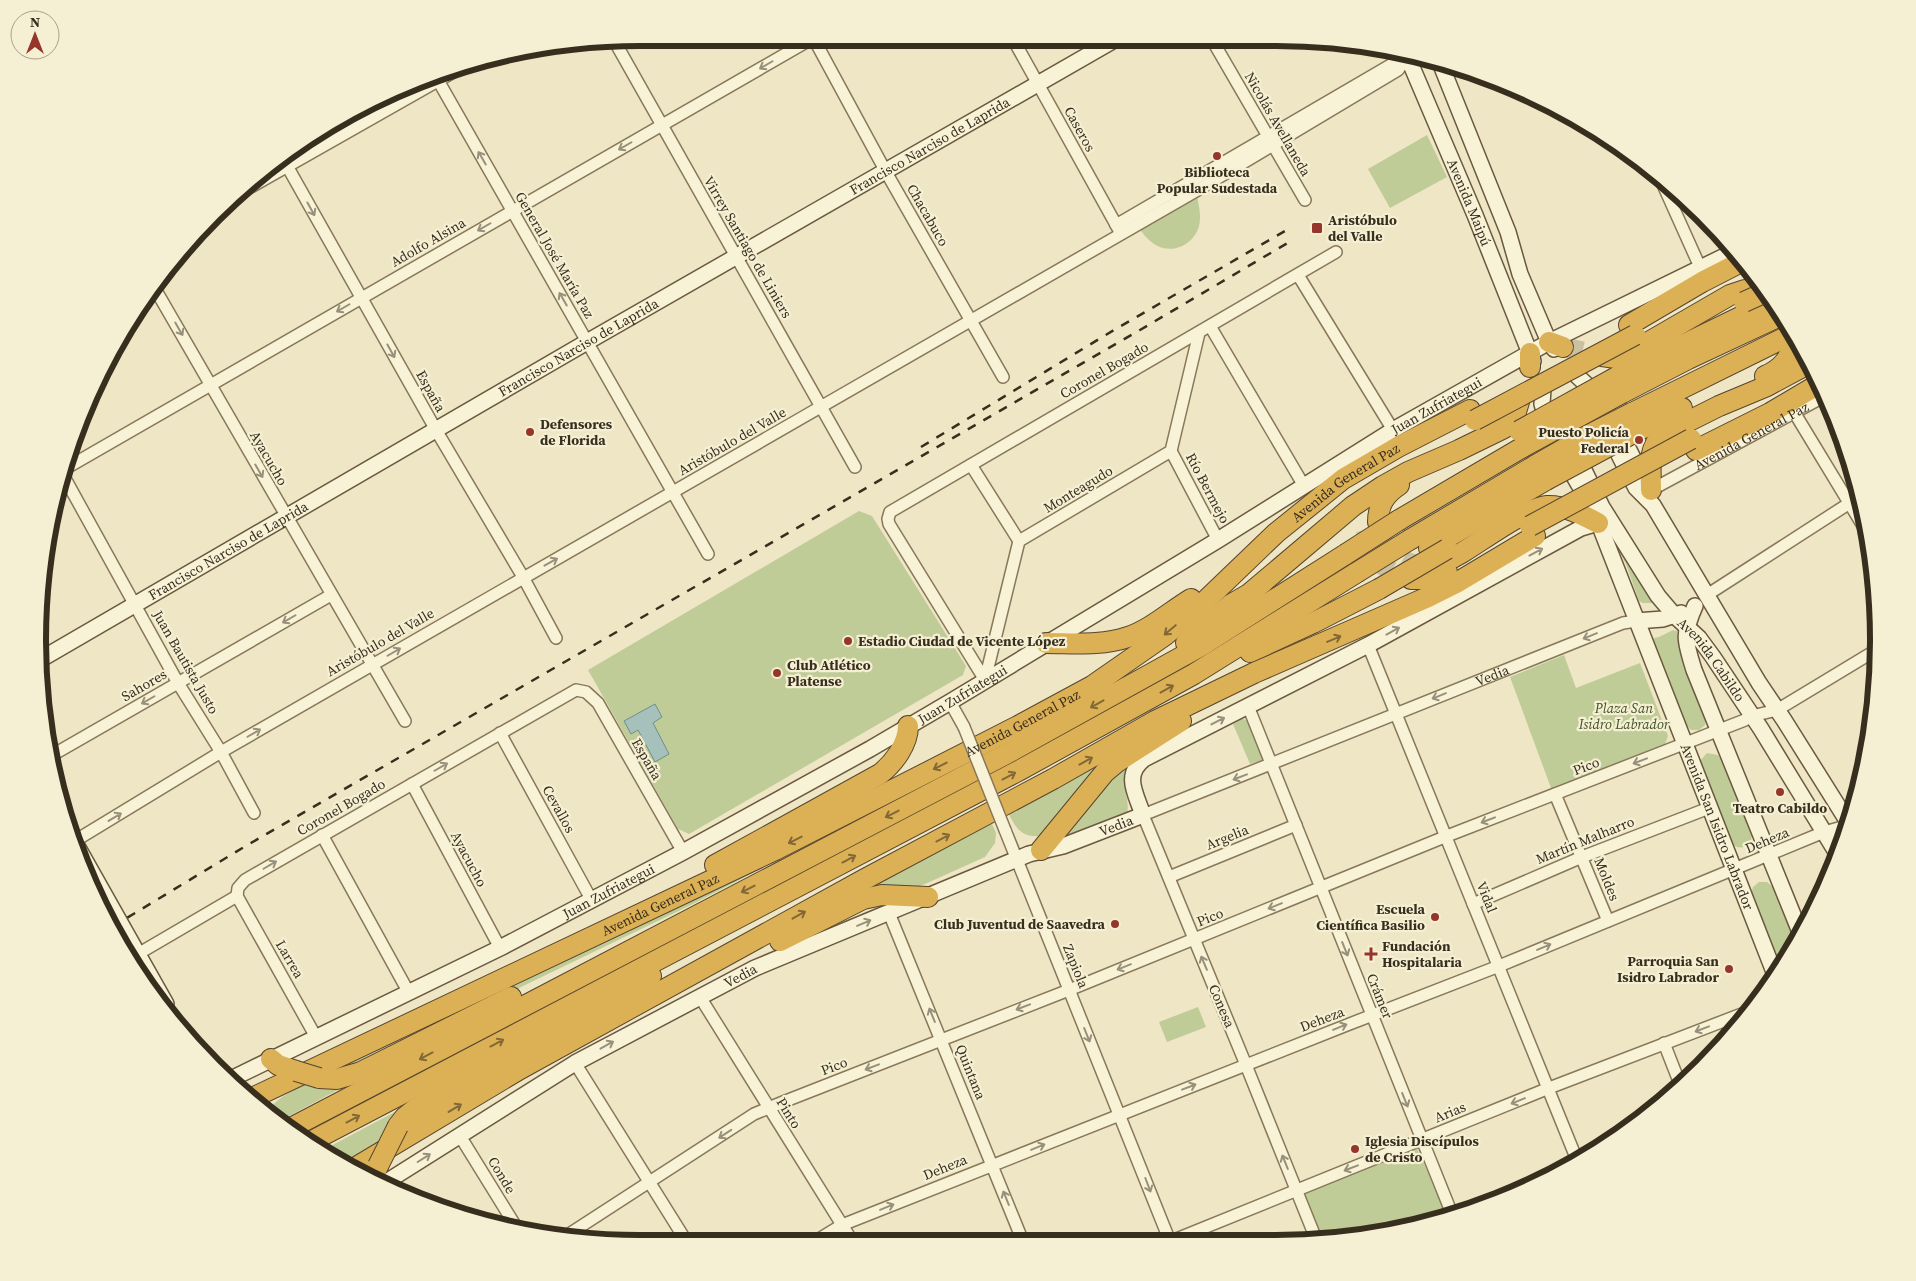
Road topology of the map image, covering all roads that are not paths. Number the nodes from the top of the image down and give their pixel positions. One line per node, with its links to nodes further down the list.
1 (799, 46): 13 (street, Adolfo Alsina, one-way to 13)
2 (818, 46): 17 (street, Chacabuco)
3 (1017, 46): 11 (street, Caseros)
4 (1104, 46): 11 (street, Francisco Narciso de Laprida)
5 (1216, 46): 14 (street, Nicolás Avellaneda)
6 (618, 47): 13 (street, Virrey Santiago de Liniers)
7 (1407, 61): 14 (street, Aristóbulo del Valle)
8 (1410, 62): 42 (street, Avenida Maipú)
9 (1442, 70): 38 (street, Avenida Maipú)
10 (438, 82): 20 (street, General José María Paz, one-way to 10)
11 (1038, 83): 17 (street, Francisco Narciso de Laprida); 21 (street, Caseros)
12 (410, 92): 15 (street)
13 (661, 126): 20 (street, Adolfo Alsina, one-way to 20); 24 (street, Virrey Santiago de Liniers)
14 (1270, 140): 19 (street, Nicolás Avellaneda); 21 (street, Aristóbulo del Valle)
15 (299, 154)
16 (286, 164): 29 (street, España, one-way to 29)
17 (886, 172): 24 (street, Francisco Narciso de Laprida); 32 (street, Chacabuco)
18 (1667, 194): 26 (street)
19 (1305, 200)
20 (513, 211): 29 (street, Adolfo Alsina, one-way to 29); 36 (street, General José María Paz, one-way to 20)
21 (1119, 229): 32 (street, Aristóbulo del Valle)
22 (1336, 252): 27 (street, Coronel Bogado)
23 (1727, 255): 26 (street, Juan Zufriategui)
24 (737, 257): 36 (street, Francisco Narciso de Laprida); 54 (street, Virrey Santiago de Liniers)
25 (1735, 265): 34 (highway, Avenida General Paz)
26 (1700, 267): 38 (street, Juan Zufriategui)
27 (1298, 276): 33 (street, Coronel Bogado); 59 (street)
28 (158, 294): 48 (street, Ayacucho, one-way to 48)
29 (360, 298): 48 (street, Adolfo Alsina, one-way to 48); 58 (street, España, one-way to 58)
30 (1754, 300): 31 (highway, Avenida General Paz); 34 (highway); 41 (highway); 61 (highway, Avenida General Paz, bridge)
31 (1768, 308)
32 (971, 320): 45 (street, Chacabuco); 54 (street, Aristóbulo del Valle)
33 (1210, 326): 35 (street, Coronel Bogado); 69 (street)
34 (1632, 330): 57 (highway, Avenida General Paz)
35 (1199, 333): 63 (street); 65 (street, Coronel Bogado)
36 (587, 342): 58 (street, Francisco Narciso de Laprida); 71 (street, General José María Paz)
37 (1790, 343): 60 (highway)
38 (1557, 347): 42 (street, Juan Zufriategui)
39 (1793, 348): 60 (highway)
40 (1795, 353): 47 (highway)
41 (1597, 360)
42 (1532, 362): 59 (street, Juan Zufriategui)
43 (1802, 367): 47 (highway)
44 (1574, 373): 49 (street)
45 (1003, 377)
46 (1808, 377): 62 (highway)
47 (1778, 380): 72 (highway)
48 (210, 385): 64 (street, Adolfo Alsina); 75 (street, Ayacucho, one-way to 75)
49 (1586, 387)
50 (1813, 388): 62 (highway, Avenida General Paz)
51 (1542, 389): 55 (street)
52 (1819, 400): 56 (street, Avenida General Paz)
53 (1519, 402): 70 (highway)
54 (821, 406): 66 (street, Virrey Santiago de Liniers); 71 (street, Aristóbulo del Valle)
55 (1548, 408)
56 (1794, 412): 72 (street, Avenida General Paz); 73 (street)
57 (1472, 415): 80 (highway, Avenida General Paz); 89 (highway)
58 (436, 430): 75 (street, Francisco Narciso de Laprida); 83 (street, España)
59 (1392, 430): 69 (street, Juan Zufriategui)
60 (1627, 434): 67 (highway, bridge); 72 (street, Avenida Cabildo); 72 (street, Avenida Cabildo)
61 (1521, 439): 70 (highway); 105 (highway, Avenida General Paz, bridge)
62 (1693, 445): 77 (highway, Avenida General Paz)
63 (1171, 451): 78 (street, Río Bermejo); 79 (street, Monteagudo)
64 (73, 464)
65 (971, 465): 79 (street); 104 (street, Coronel Bogado)
66 (855, 467)
67 (1541, 473): 82 (highway); 85 (highway, bridge)
68 (67, 483): 88 (street, Juan Bautista Justo)
69 (1304, 486): 78 (street, Juan Zufriategui)
70 (1383, 486): 89 (highway)
71 (673, 493): 81 (street, General José María Paz); 83 (street, Aristóbulo del Valle, one-way to 71)
72 (1650, 497): 87 (street, Avenida Cabildo)
73 (1852, 497)
74 (1853, 501): 87 (street, Vedia)
75 (286, 518): 86 (street, Ayacucho); 88 (street, Francisco Narciso de Laprida)
76 (1592, 519): 82 (highway); 91 (street, Avenida Cabildo); 92 (street, Avenida Cabildo); 96 (street, one-way to 76)
77 (1533, 531): 84 (highway); 100 (highway, Avenida General Paz, one-way to 77)
78 (1218, 540): 95 (street, Juan Zufriategui)
79 (1019, 541): 104 (street)
80 (1257, 550): 95 (highway); 150 (highway, Avenida General Paz, one-way to 150)
81 (708, 554)
82 (1435, 555): 85 (highway)
83 (523, 577): 94 (street, España); 101 (street, Aristóbulo del Valle, one-way to 83)
84 (1411, 579)
85 (1369, 582): 103 (highway); 103 (highway)
86 (331, 595): 101 (street, Ayacucho); 106 (street, Sahores, one-way to 106)
87 (1707, 595): 90 (street, Vedia); 110 (street, Avenida Cabildo)
88 (135, 604): 98 (street, Francisco Narciso de Laprida); 106 (street, Juan Bautista Justo)
89 (1230, 605): 105 (highway)
90 (1695, 606): 91 (street, Vedia); 93 (street)
91 (1675, 616): 92 (street, Vedia); 93 (street, Avenida Cabildo)
92 (1636, 621): 111 (street, Vedia, one-way to 111); 117 (street, Avenida San Isidro Labrador)
93 (1687, 626): 99 (street, Avenida Cabildo); 102 (street)
94 (556, 638)
95 (1046, 642): 104 (street, Juan Zufriategui)
96 (1368, 645): 109 (street); 111 (street, Vidal)
97 (1869, 653): 110 (street, Pico)
98 (47, 656)
99 (1713, 656): 102 (street); 112 (street, Avenida Cabildo)
100 (1289, 658): 134 (highway); 160 (highway, Avenida General Paz, one-way to 100)
101 (372, 665): 113 (street, Ayacucho); 119 (street, Aristóbulo del Valle, one-way to 101)
102 (1694, 670): 115 (street)
103 (1194, 674): 148 (highway, one-way to 103)
104 (985, 680): 108 (street, Juan Zufriategui)
105 (1140, 681): 151 (highway, Avenida General Paz, one-way to 151)
106 (178, 683): 118 (street, Sahores, one-way to 118); 119 (street, Juan Bautista Justo)
107 (576, 690): 116 (street, Coronel Bogado); 135 (street, España)
108 (950, 702): 114 (street, Juan Zufriategui); 138 (street, Zapiola, bridge)
109 (1248, 706): 120 (street, Crámer); 125 (street, Conesa, one-way to 109)
110 (1778, 710): 112 (street, Pico); 126 (street, Avenida Cabildo)
111 (1396, 713): 120 (street, Vedia); 132 (street, Vidal)
112 (1752, 716): 115 (street, Pico); 129 (street, Avenida Cabildo)
113 (405, 721)
114 (908, 726): 135 (street, Juan Zufriategui); 150 (highway)
115 (1717, 731): 117 (street, Pico); 136 (street)
116 (500, 733): 121 (street, Coronel Bogado, one-way to 116); 144 (street, Cevallos)
117 (1685, 743): 122 (street, Pico, one-way to 122); 123 (street, Avenida San Isidro Labrador)
118 (57, 752)
119 (221, 752): 124 (street, Juan Bautista Justo); 130 (street, Aristóbulo del Valle, one-way to 119)
120 (1272, 764): 125 (street, Vedia, one-way to 125); 127 (street, Crámer)
121 (412, 784): 131 (street, Coronel Bogado); 153 (street, Ayacucho)
122 (1556, 794): 132 (street, Pico, one-way to 132); 137 (street, Moldes)
123 (1709, 808): 137 (street, Martín Malharro); 139 (street, Avenida San Isidro Labrador)
124 (254, 814)
125 (1143, 815): 134 (street, Vedia); 140 (street, Conesa)
126 (1843, 815)
127 (1296, 826): 140 (street, Argelia); 141 (street, Crámer)
128 (1839, 828): 129 (street, Deheza)
129 (1824, 832): 133 (street, Avenida Cabildo); 136 (street, Deheza)
130 (79, 835)
131 (322, 835): 142 (street, Coronel Bogado, one-way to 131); 158 (street)
132 (1447, 836): 141 (street, Pico); 145 (street, Vidal)
133 (1833, 846)
134 (1041, 850): 138 (street, Vedia)
135 (683, 852): 144 (street, Juan Zufriategui)
136 (1769, 856): 139 (street, Deheza); 149 (street)
137 (1582, 857): 145 (street, Martín Malharro); 147 (street, Moldes)
138 (1016, 859): 143 (street, Vedia); 157 (street, Zapiola)
139 (1735, 870): 147 (street, Deheza); 156 (street, Avenida San Isidro Labrador)
140 (1169, 877): 152 (street, Conesa)
141 (1320, 888): 152 (street, Pico, one-way to 152); 161 (street, Crámer, one-way to 161)
142 (237, 896): 154 (street, Coronel Bogado); 163 (street, Larrea)
143 (928, 896): 146 (street, Vedia); 160 (highway)
144 (591, 899): 153 (street, Juan Zufriategui)
145 (1473, 904): 155 (street, Vidal)
146 (889, 912): 159 (street, Vedia, one-way to 146); 164 (street, Quintana, one-way to 146)
147 (1608, 921): 155 (street, Deheza, one-way to 147)
148 (729, 923): 179 (highway, one-way to 148); 184 (highway, bridge)
149 (1797, 925)
150 (600, 932): 169 (highway, Avenida General Paz)
151 (656, 937): 169 (highway, bridge); 177 (highway, Avenida General Paz, one-way to 177)
152 (1194, 939): 157 (street, Pico, one-way to 157); 168 (street, Conesa, one-way to 152)
153 (500, 948): 158 (street, Juan Zufriategui)
154 (136, 955)
155 (1499, 966): 161 (street, Deheza); 172 (street, Vidal)
156 (1772, 967)
157 (1069, 990): 164 (street, Pico, one-way to 164); 176 (street, Zapiola, one-way to 176)
158 (409, 993): 163 (street, Juan Zufriategui)
159 (700, 997): 167 (street, Vedia, one-way to 159); 175 (street, Pinto)
160 (634, 1006): 182 (highway, Avenida General Paz, one-way to 160)
161 (1372, 1016): 168 (street, Deheza, one-way to 161); 180 (street, Crámer, one-way to 180)
162 (1735, 1017): 165 (street, Arias, one-way to 165)
163 (316, 1037): 166 (street, Juan Zufriategui)
164 (941, 1039): 175 (street, Pico, one-way to 175); 183 (street, Quintana)
165 (1664, 1043): 171 (street); 172 (street, Arias)
166 (271, 1059): 169 (highway); 170 (street, Juan Zufriategui)
167 (575, 1063): 178 (street, Vedia); 186 (street)
168 (1246, 1065): 176 (street, Deheza, one-way to 168); 187 (street, Conesa, one-way to 168)
169 (297, 1073): 173 (highway, Avenida General Paz); 174 (highway)
170 (237, 1076)
171 (1677, 1078)
172 (1549, 1088): 180 (street, Arias, one-way to 180); 181 (street, Vidal)
173 (257, 1094)
174 (266, 1101)
175 (768, 1108): 186 (street, Pico, one-way to 186); 190 (street, Pinto)
176 (1120, 1114): 183 (street, Deheza, one-way to 176); 197 (street, Zapiola, one-way to 197)
177 (297, 1125)
178 (460, 1136): 185 (street, Vedia, one-way to 178); 189 (street, Conde)
179 (316, 1139)
180 (1421, 1140): 187 (street, Arias, one-way to 187); 188 (street, Crámer)
181 (1575, 1154)
182 (361, 1164)
183 (992, 1165): 190 (street, Deheza, one-way to 183); 196 (street, Quintana, one-way to 183)
184 (379, 1173)
185 (382, 1175)
186 (649, 1183): 191 (street, Pico); 193 (street)
187 (1296, 1190): 192 (street, Conesa); 198 (street, Arias)
188 (1450, 1208)
189 (512, 1220)
190 (842, 1225): 194 (street, Deheza); 195 (street, Pinto)
191 (574, 1231)
192 (1313, 1233)
193 (682, 1235)
194 (825, 1235)
195 (848, 1235)
196 (1020, 1235)
197 (1165, 1235)
198 (1187, 1235)

